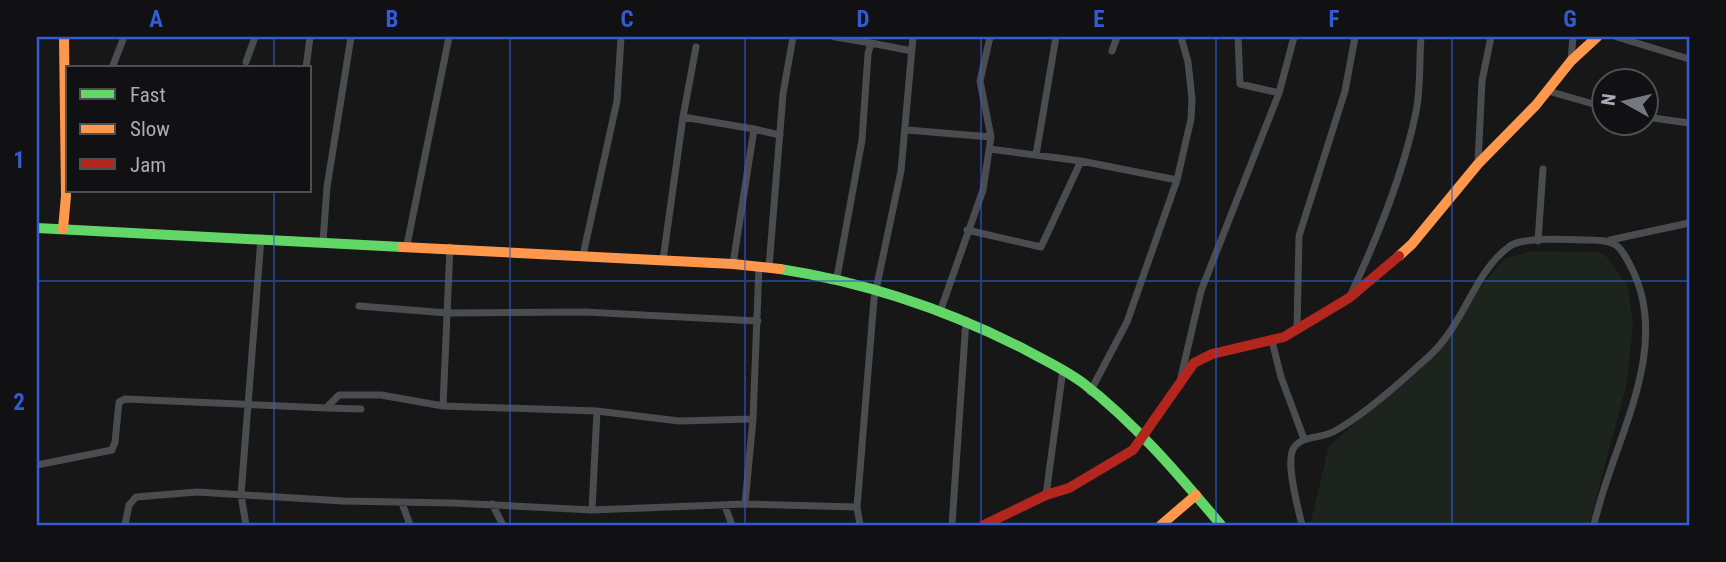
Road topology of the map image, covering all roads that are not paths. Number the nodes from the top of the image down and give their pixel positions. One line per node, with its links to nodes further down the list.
1 (64, 37): 42 (main road)
2 (124, 37): 30 (street)
3 (255, 37): 29 (street)
4 (310, 37): 31 (street)
5 (352, 37): 56 (street)
6 (449, 37): 58 (street)
7 (621, 37): 60 (street)
8 (793, 37): 40 (street)
9 (835, 37): 23 (street)
10 (913, 37): 25 (street)
11 (990, 37): 41 (street)
12 (1056, 37): 44 (street)
13 (1117, 37): 26 (street)
14 (1181, 37): 48 (street)
15 (1238, 37): 33 (street)
16 (1294, 37): 33 (street)
17 (1354, 37): 72 (street)
18 (1421, 37): 66 (street)
19 (1491, 37): 46 (street)
20 (1573, 37): 28 (street)
21 (1597, 37): 28 (main road)
22 (1617, 37): 27 (street)
23 (871, 43): 25 (street); 64 (street)
24 (696, 47): 35 (street)
25 (912, 51): 39 (street)
26 (1112, 51)
27 (1689, 59)
28 (1571, 61): 32 (main road)
29 (246, 62)
30 (112, 66)
31 (306, 66)
32 (1548, 91): 34 (street); 46 (main road)
33 (1279, 93): 75 (street)
34 (1590, 103)
35 (683, 117): 38 (street); 61 (street)
36 (1660, 119): 37 (street)
37 (1689, 123)
38 (754, 129): 40 (street); 62 (street)
39 (907, 130): 41 (street); 65 (street)
40 (780, 135): 63 (street)
41 (990, 137): 43 (street)
42 (66, 141)
43 (990, 149): 44 (street); 53 (street)
44 (1036, 155): 45 (street)
45 (1081, 161): 48 (street); 53 (street)
46 (1478, 164): 66 (main road)
47 (1543, 169): 57 (street)
48 (1177, 180): 76 (street)
49 (67, 193): 52 (main road)
50 (1689, 223): 55 (street)
51 (37, 228): 52 (main road)
52 (63, 229): 54 (main road)
53 (967, 230): 68 (street)
54 (261, 238): 56 (main road); 77 (street)
55 (1610, 240): 57 (street); 106 (street)
56 (323, 241): 58 (main road)
57 (1538, 241): 84 (street)
58 (407, 245): 59 (main road)
59 (450, 247): 60 (main road); 69 (street)
60 (583, 255): 61 (main road)
61 (663, 260): 62 (main road)
62 (733, 264): 63 (main road)
63 (764, 267): 64 (main road); 71 (street)
64 (837, 277): 65 (main road)
65 (876, 286): 68 (main road); 93 (street)
66 (1349, 298): 72 (main road)
67 (359, 306): 69 (street)
68 (940, 309): 70 (main road)
69 (448, 313): 71 (street); 78 (street)
70 (967, 319): 74 (main road); 101 (street)
71 (758, 321): 82 (street)
72 (1297, 331): 73 (main road)
73 (1272, 341): 75 (main road); 84 (street)
74 (1063, 369): 76 (main road); 87 (street)
75 (1180, 380): 83 (main road)
76 (1090, 392): 83 (main road)
77 (246, 403): 79 (street); 85 (street); 86 (street)
78 (443, 406): 79 (street); 81 (street)
79 (326, 408): 80 (street)
80 (361, 409)
81 (597, 411): 82 (street); 94 (street)
82 (753, 419): 91 (street)
83 (1143, 439): 87 (main road); 88 (main road)
84 (1304, 439): 105 (street)
85 (37, 465)
86 (241, 495): 89 (street); 95 (street); 96 (street)
87 (1046, 495): 102 (main road)
88 (1196, 495): 103 (main road); 104 (main road)
89 (402, 503): 90 (street); 97 (street)
90 (492, 504): 94 (street); 98 (street)
91 (745, 504): 92 (street); 93 (street)
92 (726, 506): 94 (street); 99 (street)
93 (857, 507): 100 (street)
94 (592, 510)
95 (125, 525)
96 (246, 525)
97 (410, 525)
98 (503, 525)
99 (733, 525)
100 (860, 525)
101 (951, 525)
102 (984, 525)
103 (1161, 525)
104 (1221, 525)
105 (1302, 525)
106 (1594, 525)

